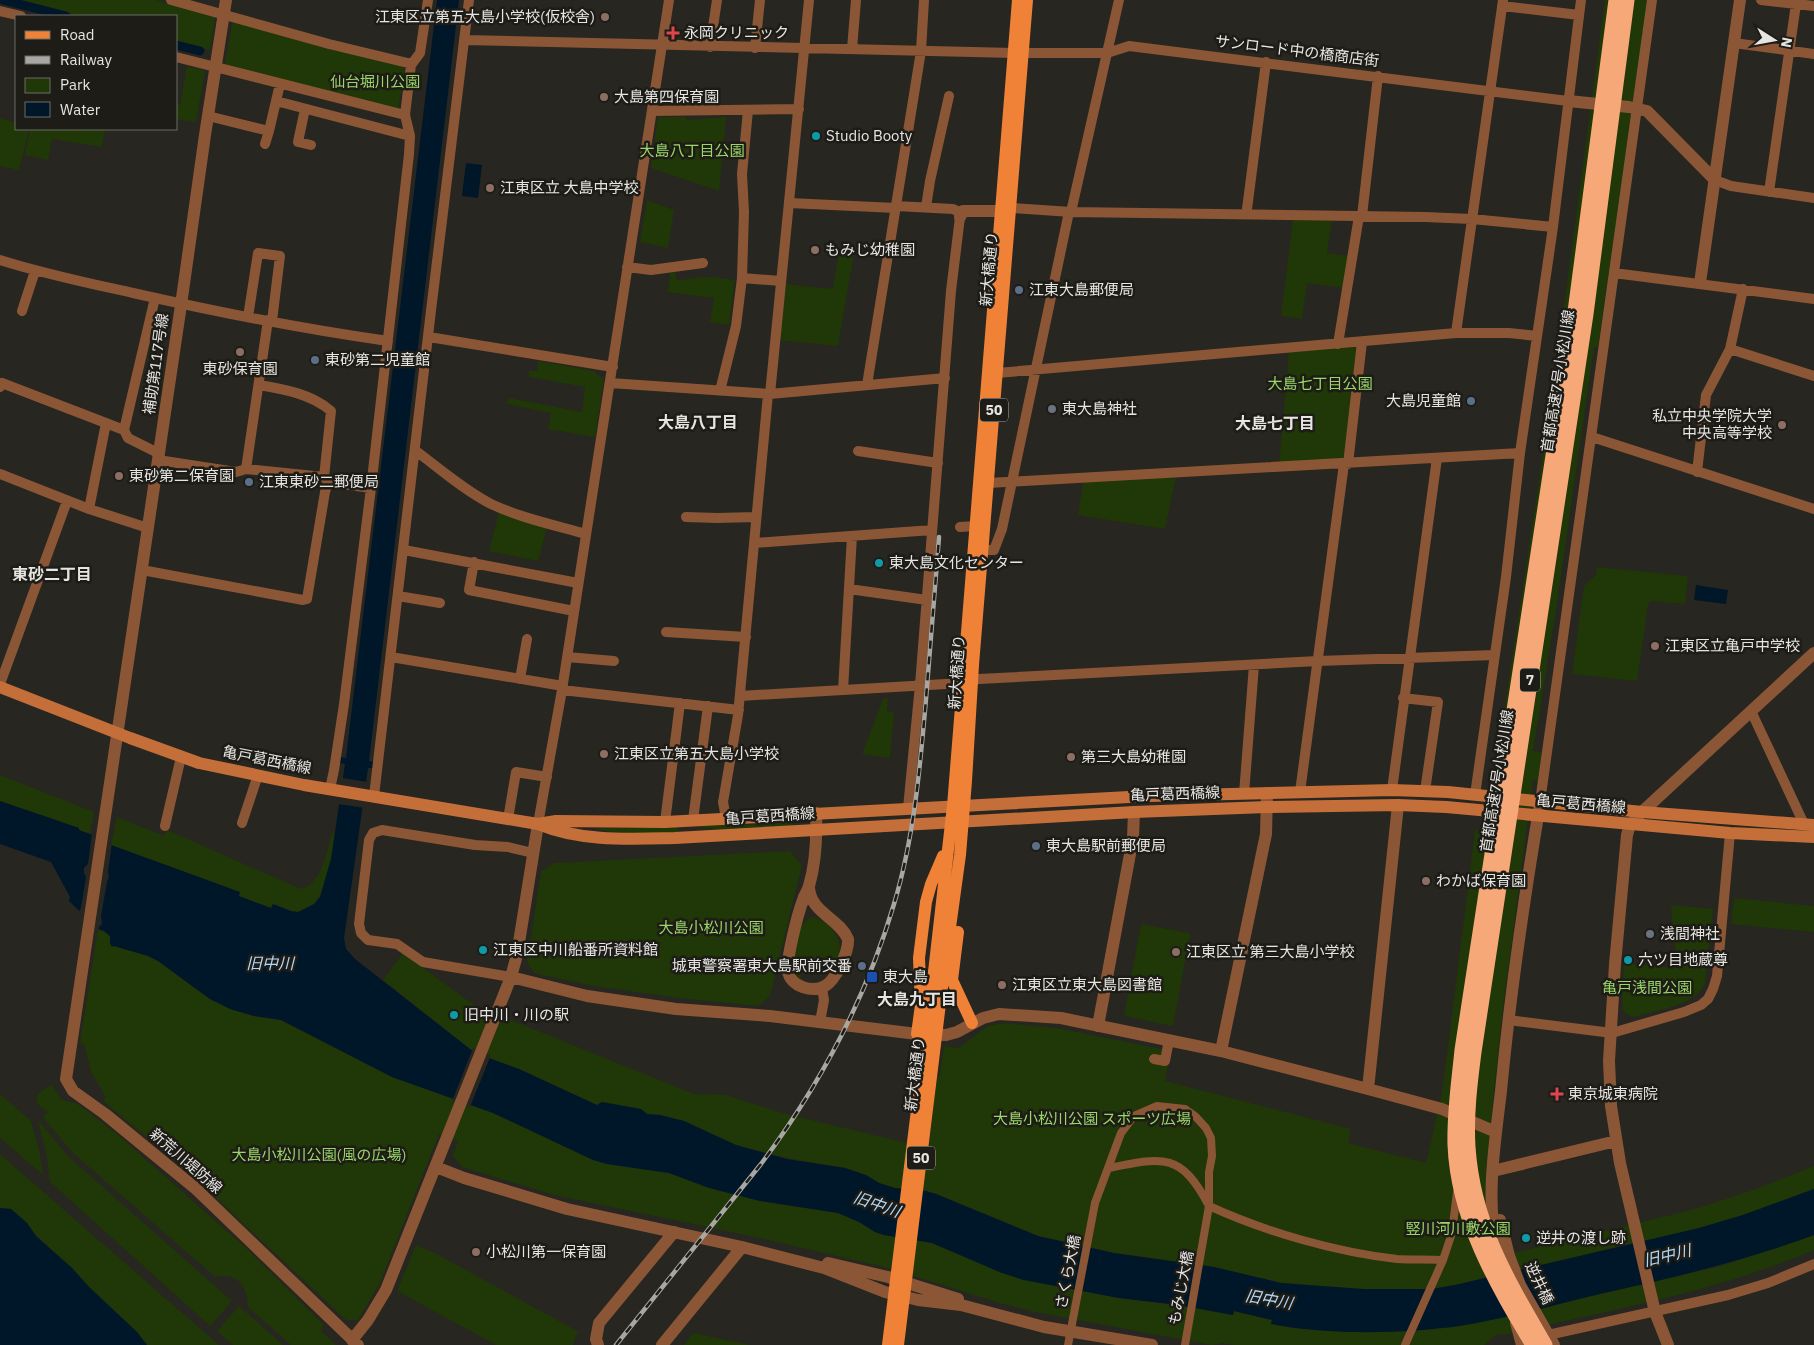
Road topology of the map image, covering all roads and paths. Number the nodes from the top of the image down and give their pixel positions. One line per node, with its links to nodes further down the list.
1 (171, 0): 25 (street)
2 (226, 0): 25 (street, 補助第117号線)
3 (428, 0): 41 (street)
4 (469, 0): 27 (street)
5 (669, 0): 29 (street)
6 (717, 0): 30 (street)
7 (760, 0): 31 (street)
8 (809, 0): 32 (street)
9 (856, 0): 33 (street)
10 (924, 0): 34 (street)
11 (1018, 0): 36 (main road, 新大橋通り / 50)
12 (1027, 0): 36 (main road, 新大橋通り / 50)
13 (1119, 0): 37 (street)
14 (1581, 0): 26 (street)
15 (1616, 0): 255 (highway, 首都高速7号小松川線 / 7, bridge)
16 (1627, 0): 242 (highway, 首都高速7号小松川線 / 7, bridge)
17 (1652, 0): 49 (street)
18 (1740, 0): 28 (street)
19 (1761, 0): 21 (street)
20 (1500, 2): 26 (street); 45 (street)
21 (1796, 4): 22 (street); 35 (street)
22 (1814, 6)
23 (0, 11): 24 (street)
24 (17, 15)
25 (224, 15): 41 (street); 42 (street, 補助第117号線)
26 (1579, 16): 48 (street)
27 (464, 40): 29 (street, サンロード中の橋商店街); 90 (street)
28 (1734, 42): 35 (street); 60 (street)
29 (662, 46): 30 (street, サンロード中の橋商店街); 53 (street)
30 (710, 47): 31 (street, サンロード中の橋商店街)
31 (755, 48): 32 (street, サンロード中の橋商店街)
32 (804, 49): 33 (street, サンロード中の橋商店街); 51 (street)
33 (852, 50): 34 (street, サンロード中の橋商店街)
34 (922, 51): 36 (street, サンロード中の橋商店街); 64 (street)
35 (1789, 51): 38 (street); 61 (street)
36 (1019, 53): 37 (street, サンロード中の橋商店街); 66 (main road, 新大橋通り / 50)
37 (1107, 53): 40 (street, サンロード中の橋商店街); 67 (street)
38 (1814, 54)
39 (178, 58): 42 (street)
40 (1266, 62): 43 (street, サンロード中の橋商店街); 68 (street)
41 (412, 64): 55 (street)
42 (216, 67): 44 (street); 54 (street, 補助第117号線)
43 (1378, 76): 45 (street, サンロード中の橋商店街); 70 (street)
44 (280, 84): 47 (street); 55 (street)
45 (1490, 91): 48 (street, サンロード中の橋商店街); 71 (street)
46 (949, 96): 65 (street)
47 (276, 101): 50 (street); 56 (street)
48 (1568, 101): 49 (street); 72 (street)
49 (1637, 108): 60 (street); 77 (street)
50 (305, 109): 57 (street); 59 (street)
51 (799, 109): 52 (street); 63 (street)
52 (748, 110): 53 (street); 78 (street)
53 (652, 111): 75 (street)
54 (208, 116): 56 (street); 84 (street, 補助第117号線)
55 (405, 116): 57 (street)
56 (269, 131): 58 (street)
57 (410, 136): 91 (street)
58 (265, 144)
59 (310, 145)
60 (1715, 180): 61 (street); 80 (street)
61 (1769, 192): 62 (street)
62 (1814, 198)
63 (788, 204): 64 (street); 79 (street)
64 (896, 207): 65 (street); 101 (street)
65 (926, 207): 69 (street)
66 (1006, 210): 67 (street); 69 (street); 97 (main road, 新大橋通り / 50); 128 (main road, 新大橋通り / 50)
67 (1070, 212): 68 (street); 96 (street)
68 (1247, 212): 70 (street)
69 (960, 215): 99 (street)
70 (1360, 216): 71 (street); 93 (street)
71 (1472, 219): 72 (street); 88 (street)
72 (1552, 227): 89 (street)
73 (0, 260): 76 (street)
74 (703, 263): 75 (street)
75 (628, 267): 95 (street)
76 (35, 271): 82 (street); 85 (street)
77 (1614, 273): 80 (street); 108 (street)
78 (742, 278): 79 (street); 104 (street)
79 (781, 281): 105 (street)
80 (1700, 283): 81 (street)
81 (1743, 289): 83 (street); 94 (street)
82 (155, 298): 84 (street); 107 (street)
83 (1814, 299)
84 (181, 305): 86 (street); 112 (street, 補助第117号線)
85 (22, 311)
86 (248, 317): 87 (street); 87 (street)
87 (270, 321): 91 (street); 102 (street)
88 (1456, 333): 89 (street); 92 (street)
89 (1537, 336): 111 (street)
90 (429, 337): 95 (street); 109 (street)
91 (388, 341): 122 (street)
92 (1362, 342): 93 (street); 115 (street)
93 (1338, 344): 96 (street)
94 (1730, 349): 98 (street); 117 (street)
95 (613, 367): 100 (street)
96 (1035, 370): 97 (street); 121 (street)
97 (997, 373): 120 (main road, 新大橋通り / 50)
98 (1814, 376)
99 (945, 378): 101 (street); 114 (street)
100 (610, 383): 104 (street); 132 (street)
101 (867, 384): 105 (street)
102 (260, 385): 116 (street); 119 (street)
103 (0, 387): 106 (street)
104 (720, 391): 105 (street)
105 (769, 394): 126 (street)
106 (106, 423): 107 (street); 124 (street)
107 (124, 430): 112 (street)
108 (1592, 437): 117 (street); 180 (street)
109 (416, 451): 132 (street); 135 (street)
110 (858, 451): 114 (street)
111 (1520, 454): 113 (street); 149 (street)
112 (159, 456): 116 (street); 130 (street, 補助第117号線)
113 (1437, 458): 115 (street); 152 (street)
114 (938, 463): 131 (street)
115 (1346, 464): 121 (street); 154 (street)
116 (246, 469): 119 (street)
117 (1697, 472): 125 (street)
118 (0, 474): 123 (street)
119 (326, 480): 122 (street); 138 (street)
120 (988, 483): 121 (street); 136 (main road, 新大橋通り / 50)
121 (1011, 483): 136 (street)
122 (371, 488): 172 (street)
123 (67, 501): 124 (street); 158 (street)
124 (89, 509): 130 (street)
125 (1814, 509)
126 (756, 516): 127 (street); 134 (street)
127 (686, 517)
128 (975, 526): 129 (street); 157 (main road, 新大橋通り / 50)
129 (960, 527)
130 (148, 528): 138 (street, 補助第117号線)
131 (932, 530): 133 (street); 142 (street)
132 (586, 534): 139 (street)
133 (852, 536): 134 (street); 140 (street)
134 (754, 543): 146 (street)
135 (404, 550): 137 (street); 141 (street)
136 (983, 550): 157 (main road, 新大橋通り / 50)
137 (474, 562): 139 (street); 144 (street)
138 (142, 570): 168 (street, 補助第117号線)
139 (578, 583): 144 (street)
140 (849, 589): 142 (street); 161 (street)
141 (398, 596): 143 (street); 150 (street)
142 (927, 600): 159 (street)
143 (440, 603)
144 (574, 611): 151 (street)
145 (666, 632): 146 (street)
146 (746, 637): 162 (street)
147 (526, 639): 156 (street)
148 (1814, 653): 167 (street)
149 (1494, 655): 152 (street); 178 (street)
150 (391, 657): 156 (street); 179 (street)
151 (567, 657): 153 (street); 160 (street)
152 (1409, 658): 154 (street); 163 (street)
153 (614, 661)
154 (1318, 661): 155 (street); 175 (street)
155 (1254, 665): 157 (street); 177 (street)
156 (520, 678): 160 (street)
157 (968, 682): 159 (street); 182 (main road, 新大橋通り / 50)
158 (0, 685): 168 (main road, 亀戸葛西橋線)
159 (920, 685): 161 (street); 184 (street)
160 (562, 688): 164 (street); 171 (street)
161 (843, 690): 162 (street)
162 (740, 696): 166 (street)
163 (1403, 698): 173 (street); 174 (street)
164 (680, 704): 165 (street); 193 (street)
165 (708, 706): 166 (street); 191 (street)
166 (739, 710): 189 (street)
167 (1751, 711): 186 (street); 197 (street)
168 (118, 733): 169 (main road, 亀戸葛西橋線); 200 (street, 補助第117号線)
169 (181, 757): 170 (main road, 亀戸葛西橋線); 198 (street)
170 (258, 775): 172 (main road, 亀戸葛西橋線); 194 (street)
171 (548, 777): 190 (street); 195 (street)
172 (332, 789): 179 (main road, 亀戸葛西橋線)
173 (1392, 790): 174 (main road, 亀戸葛西橋線); 175 (main road, 亀戸葛西橋線)
174 (1425, 791): 178 (main road, 亀戸葛西橋線)
175 (1300, 792): 176 (main road, 亀戸葛西橋線)
176 (1267, 793): 177 (main road, 亀戸葛西橋線); 183 (street)
177 (1244, 794): 182 (main road, 亀戸葛西橋線)
178 (1475, 795): 180 (main road, 亀戸葛西橋線)
179 (372, 796): 190 (main road, 亀戸葛西橋線)
180 (1540, 802): 186 (main road, 亀戸葛西橋線); 188 (street)
181 (1398, 805): 183 (main road, 亀戸葛西橋線); 188 (main road, 亀戸葛西橋線); 225 (street)
182 (958, 806): 184 (main road, 亀戸葛西橋線); 192 (main road, 新大橋通り / 50)
183 (1267, 807): 185 (main road, 亀戸葛西橋線); 223 (street)
184 (908, 808): 187 (main road, 亀戸葛西橋線)
185 (1134, 812): 192 (main road, 亀戸葛西橋線); 219 (street)
186 (1642, 812): 196 (street); 197 (main road, 亀戸葛西橋線)
187 (816, 813): 189 (main road, 亀戸葛西橋線); 199 (street)
188 (1538, 816): 196 (main road, 亀戸葛西橋線); 216 (street)
189 (726, 818): 191 (main road, 亀戸葛西橋線)
190 (508, 819): 195 (main road, 亀戸葛西橋線)
191 (690, 820): 193 (main road, 亀戸葛西橋線); 203 (main road); 205 (main road)
192 (957, 821): 199 (main road, 亀戸葛西橋線); 207 (main road, 新大橋通り / 50); 209 (main road, 新大橋通り / 50)
193 (666, 822): 195 (main road, 亀戸葛西橋線)
194 (242, 823)
195 (538, 824): 205 (main road, 亀戸葛西橋線); 208 (street)
196 (1630, 825): 201 (main road, 亀戸葛西橋線); 220 (street)
197 (1809, 825)
198 (165, 826)
199 (817, 829): 203 (main road, 亀戸葛西橋線); 210 (street)
200 (103, 831): 241 (street, 新荒川堤防線)
201 (1730, 834): 202 (main road, 亀戸葛西橋線); 220 (street)
202 (1763, 836): 204 (main road, 亀戸葛西橋線); 206 (main road)
203 (705, 837): 205 (main road, 亀戸葛西橋線)
204 (1814, 837)
205 (675, 838)
206 (1814, 844)
207 (949, 845): 213 (main road, 新大橋通り / 50); 221 (main road)
208 (533, 853): 214 (street); 214 (street)
209 (960, 855): 213 (main road, 新大橋通り / 50); 218 (main road)
210 (809, 888): 211 (street); 212 (street)
211 (829, 919): 212 (street); 215 (street)
212 (796, 929): 215 (street)
213 (939, 971): 238 (main road, 新大橋通り / 50, bridge)
214 (511, 977): 217 (street); 229 (street)
215 (822, 988): 217 (street)
216 (1508, 1020): 220 (street); 227 (street)
217 (820, 1022): 221 (street)
218 (972, 1023): 219 (street); 221 (street)
219 (1098, 1026): 222 (street)
220 (1612, 1033): 228 (street)
221 (916, 1034)
222 (1169, 1040): 223 (street); 224 (street)
223 (1221, 1050): 225 (street)
224 (1154, 1059)
225 (1368, 1089): 227 (street)
226 (1462, 1131): 236 (street)
227 (1496, 1132): 231 (street)
228 (1616, 1141): 231 (street); 239 (street)
229 (436, 1167): 233 (street); 241 (street)
230 (1109, 1168): 232 (street); 232 (street, もみじ大橋); 250 (street, さくら大橋, bridge)
231 (1493, 1171): 234 (street)
232 (1209, 1206): 236 (street); 252 (street, もみじ大橋)
233 (674, 1232): 235 (street); 240 (street)
234 (1501, 1243): 242 (street, 逆井橋); 254 (street, bridge)
235 (742, 1247): 245 (street); 251 (street)
236 (1443, 1260): 253 (street)
237 (1814, 1265): 239 (street)
238 (901, 1288): 246 (main road, bridge); 247 (main road, 新大橋通り / 50, bridge); 248 (main road, 新大橋通り / 50, bridge); 249 (main road, bridge)
239 (1655, 1312): 242 (street); 256 (street)
240 (599, 1323): 243 (street); 244 (street)
241 (355, 1342)
242 (1549, 1342)
243 (589, 1345)
244 (598, 1345)
245 (662, 1345)
246 (883, 1345)
247 (888, 1345)
248 (898, 1345)
249 (904, 1345)
250 (1068, 1345)
251 (1152, 1345)
252 (1185, 1345)
253 (1405, 1345)
254 (1522, 1345)
255 (1533, 1345)
256 (1668, 1345)

